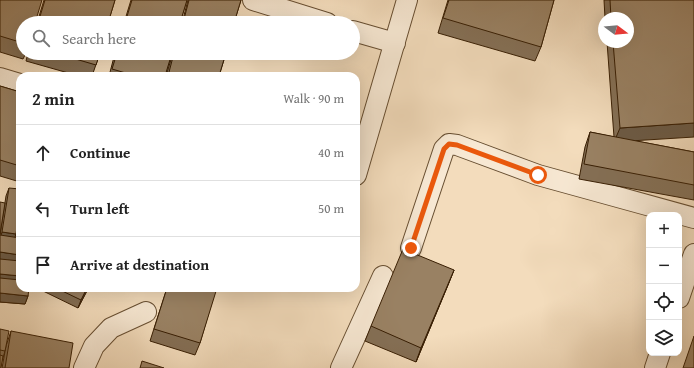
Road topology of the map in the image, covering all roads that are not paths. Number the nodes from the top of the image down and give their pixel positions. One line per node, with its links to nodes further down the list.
1 (253, 0): 3 (street)
2 (407, 0): 5 (street)
3 (304, 16)
4 (360, 33): 5 (street)
5 (394, 43): 8 (street)
6 (0, 78): 7 (street)
7 (16, 83)
8 (360, 161)
9 (694, 218): 10 (street)
10 (411, 248)
11 (694, 254): 13 (street)
12 (383, 276): 17 (street)
13 (682, 289)
14 (146, 312): 16 (street)
15 (659, 356): 18 (street)
16 (84, 368)
17 (341, 368)
18 (655, 368)

